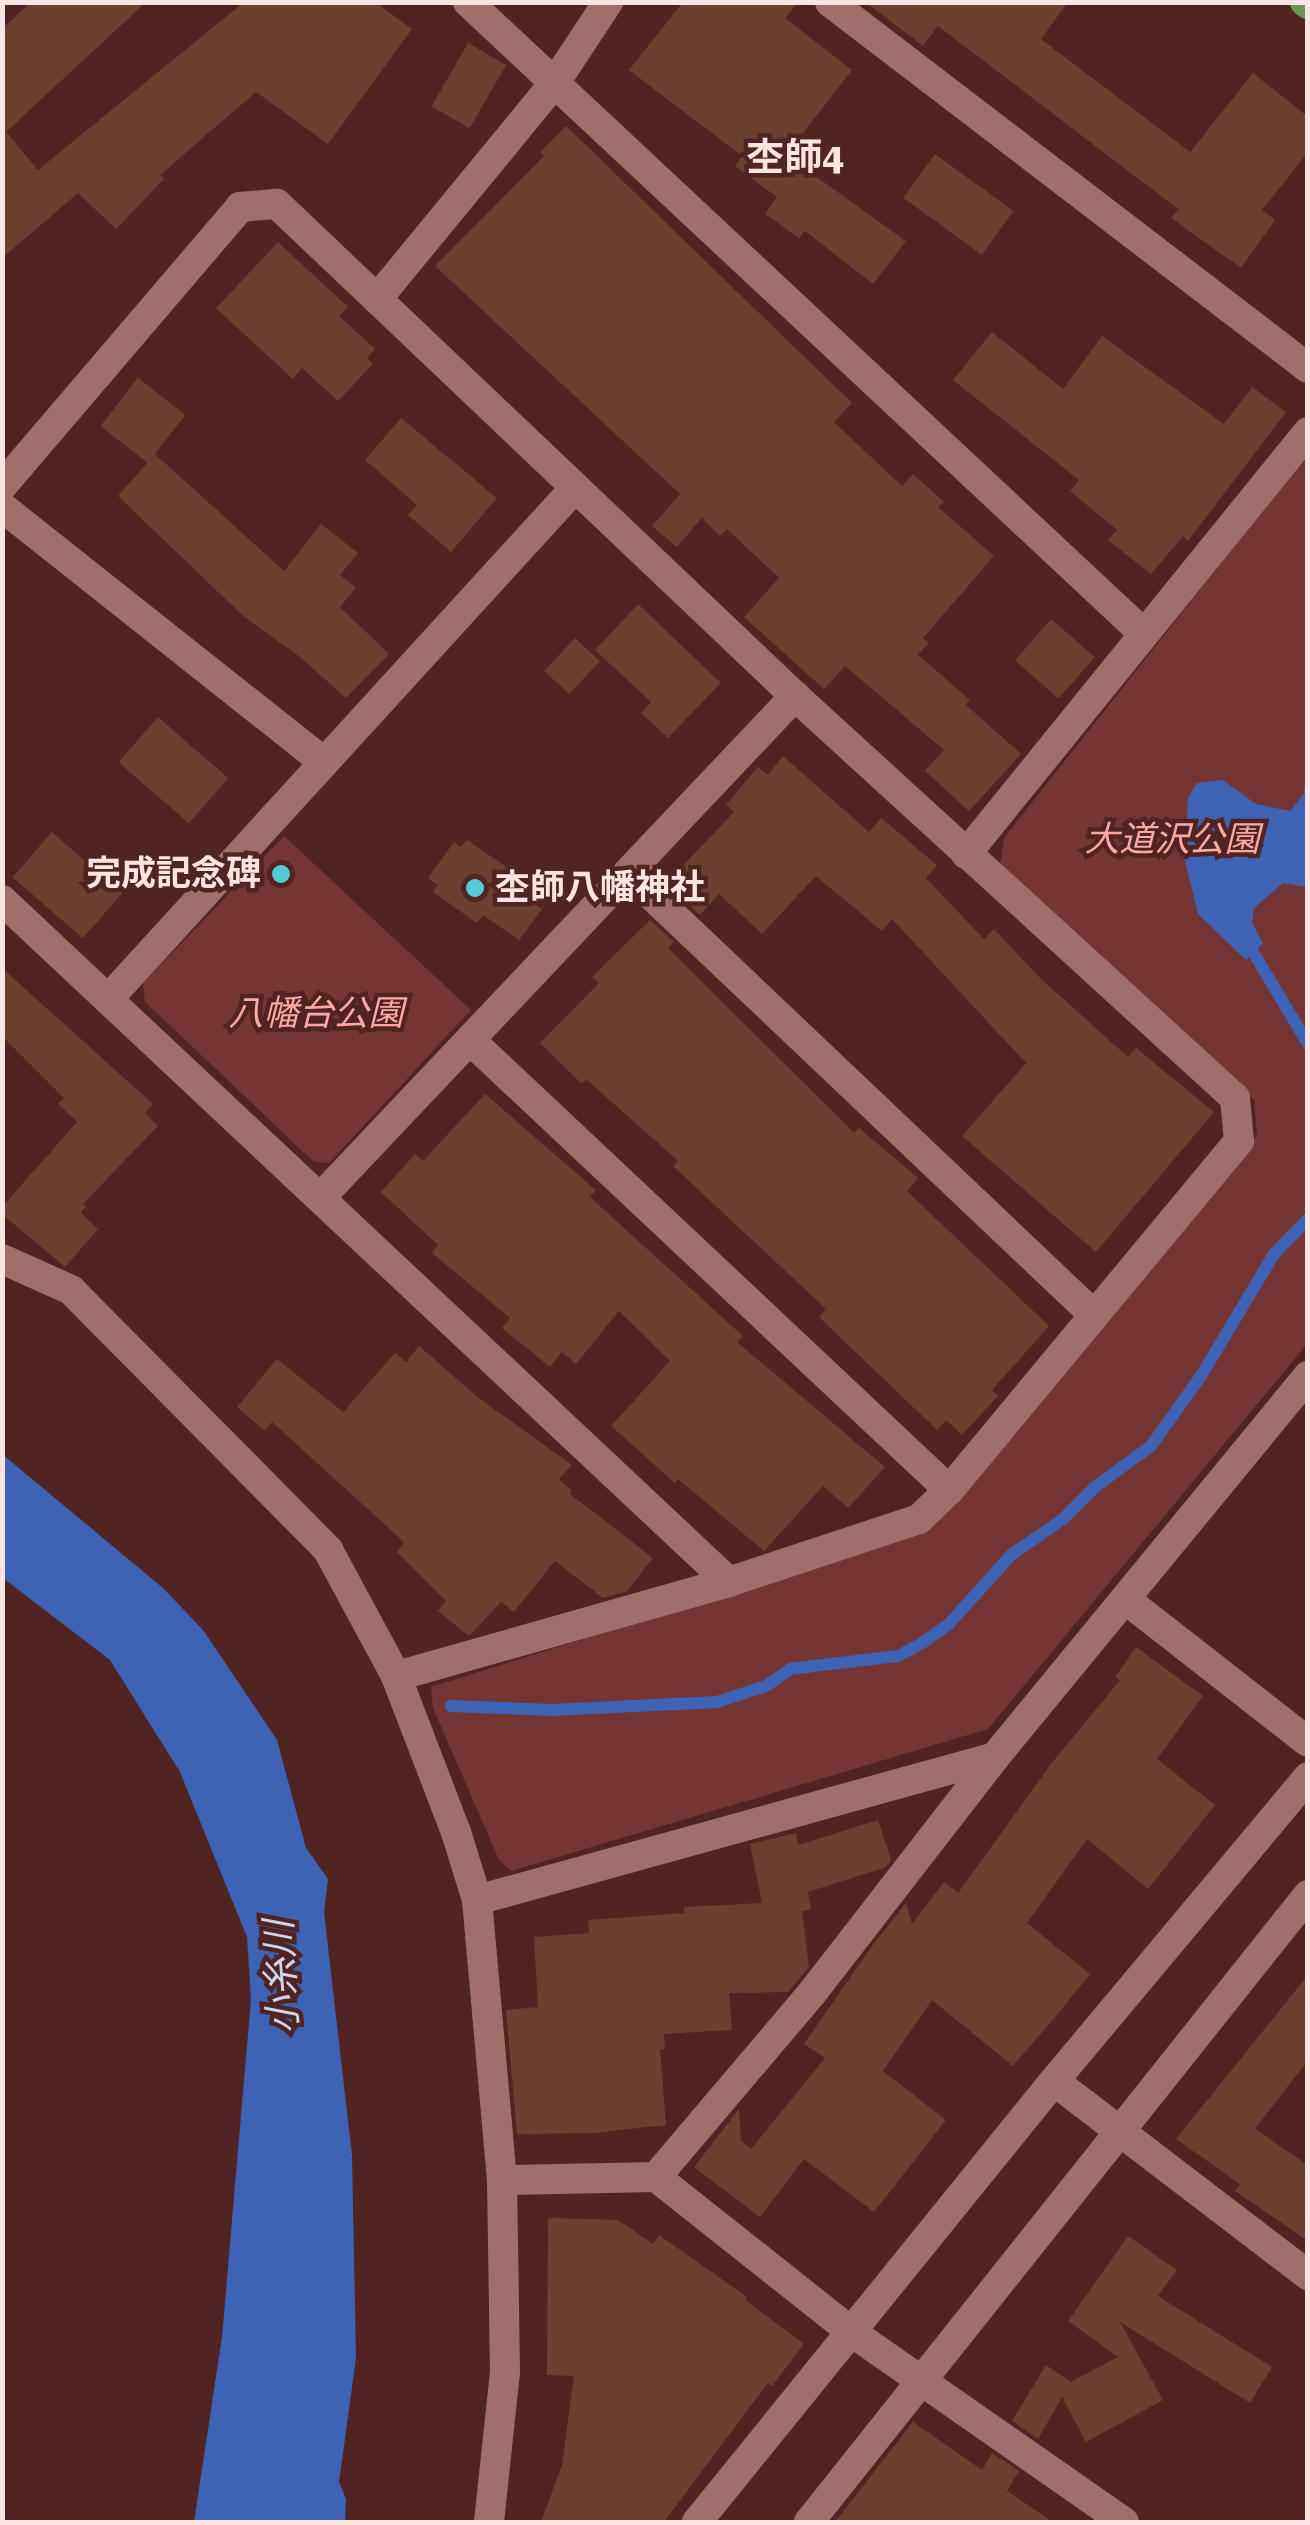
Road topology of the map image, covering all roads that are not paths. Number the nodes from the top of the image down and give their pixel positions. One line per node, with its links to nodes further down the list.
1 (468, 2): 4 (street)
2 (608, 2): 4 (street)
3 (830, 2): 6 (street)
4 (556, 81): 5 (street); 11 (street)
5 (377, 300): 8 (street); 9 (street)
6 (1308, 368)
7 (1308, 432): 11 (street)
8 (2, 486)
9 (575, 488): 12 (street); 13 (street)
10 (2, 507): 13 (street)
11 (1142, 632): 14 (street)
12 (795, 696): 14 (street); 15 (street)
13 (324, 762): 17 (street)
14 (966, 854): 21 (street)
15 (628, 873): 18 (street); 21 (street)
16 (2, 900): 17 (street)
17 (110, 997): 19 (street)
18 (470, 1040): 19 (street); 23 (street)
19 (321, 1196): 24 (street)
20 (2, 1259): 26 (street)
21 (1094, 1316): 23 (street)
22 (1308, 1376): 25 (street)
23 (949, 1490): 24 (street)
24 (728, 1582): 26 (street)
25 (1126, 1599): 27 (street); 28 (street)
26 (396, 1676): 31 (street)
27 (1308, 1742)
28 (995, 1757): 31 (street); 34 (street)
29 (1308, 1777): 32 (street)
30 (1308, 1895): 33 (street)
31 (477, 1900): 35 (street)
32 (1054, 2081): 33 (street); 37 (street)
33 (1120, 2132): 36 (street); 38 (street)
34 (656, 2177): 35 (street); 37 (street)
35 (502, 2180): 39 (street)
36 (1308, 2276)
37 (850, 2331): 38 (street); 40 (street)
38 (921, 2381): 41 (street); 42 (street)
39 (489, 2522)
40 (697, 2522)
41 (809, 2522)
42 (1124, 2522)

